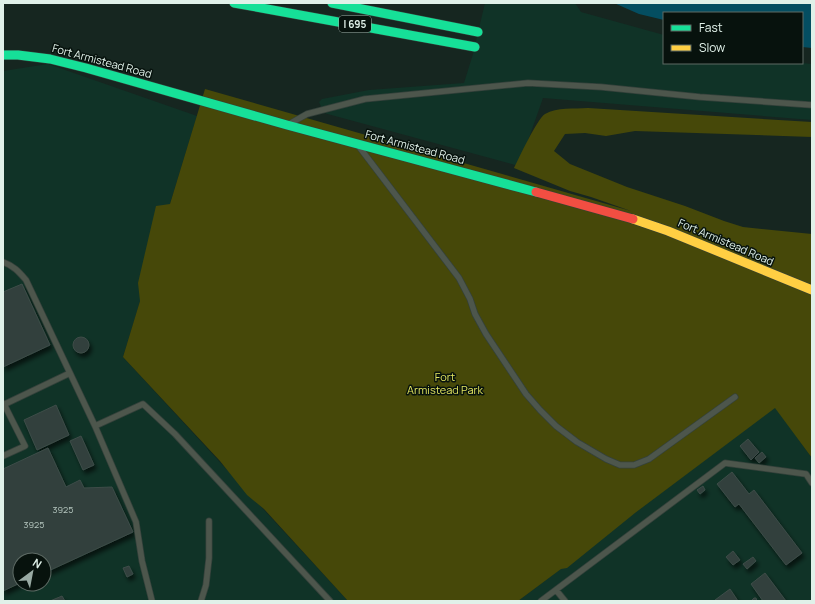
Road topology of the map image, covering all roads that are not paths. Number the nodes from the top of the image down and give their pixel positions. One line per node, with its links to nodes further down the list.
1 (234, 3): 4 (main road, I 695)
2 (332, 3): 3 (main road, I 695)
3 (478, 32)
4 (475, 47)
5 (3, 55): 7 (main road, Fort Armistead Road)
6 (812, 105): 7 (lane)
7 (287, 125): 8 (main road, Fort Armistead Road)
8 (357, 144): 10 (main road, Fort Armistead Road); 12 (lane)
9 (3, 262): 11 (lane)
10 (812, 290)
11 (70, 373): 13 (lane); 14 (lane)
12 (735, 398)
13 (4, 405): 15 (lane)
14 (95, 426): 19 (lane); 21 (lane)
15 (3, 456)
16 (812, 483): 18 (lane)
17 (209, 521): 20 (lane)
18 (556, 590): 22 (lane); 23 (lane)
19 (152, 601)
20 (201, 601)
21 (330, 601)
22 (541, 601)
23 (565, 601)

